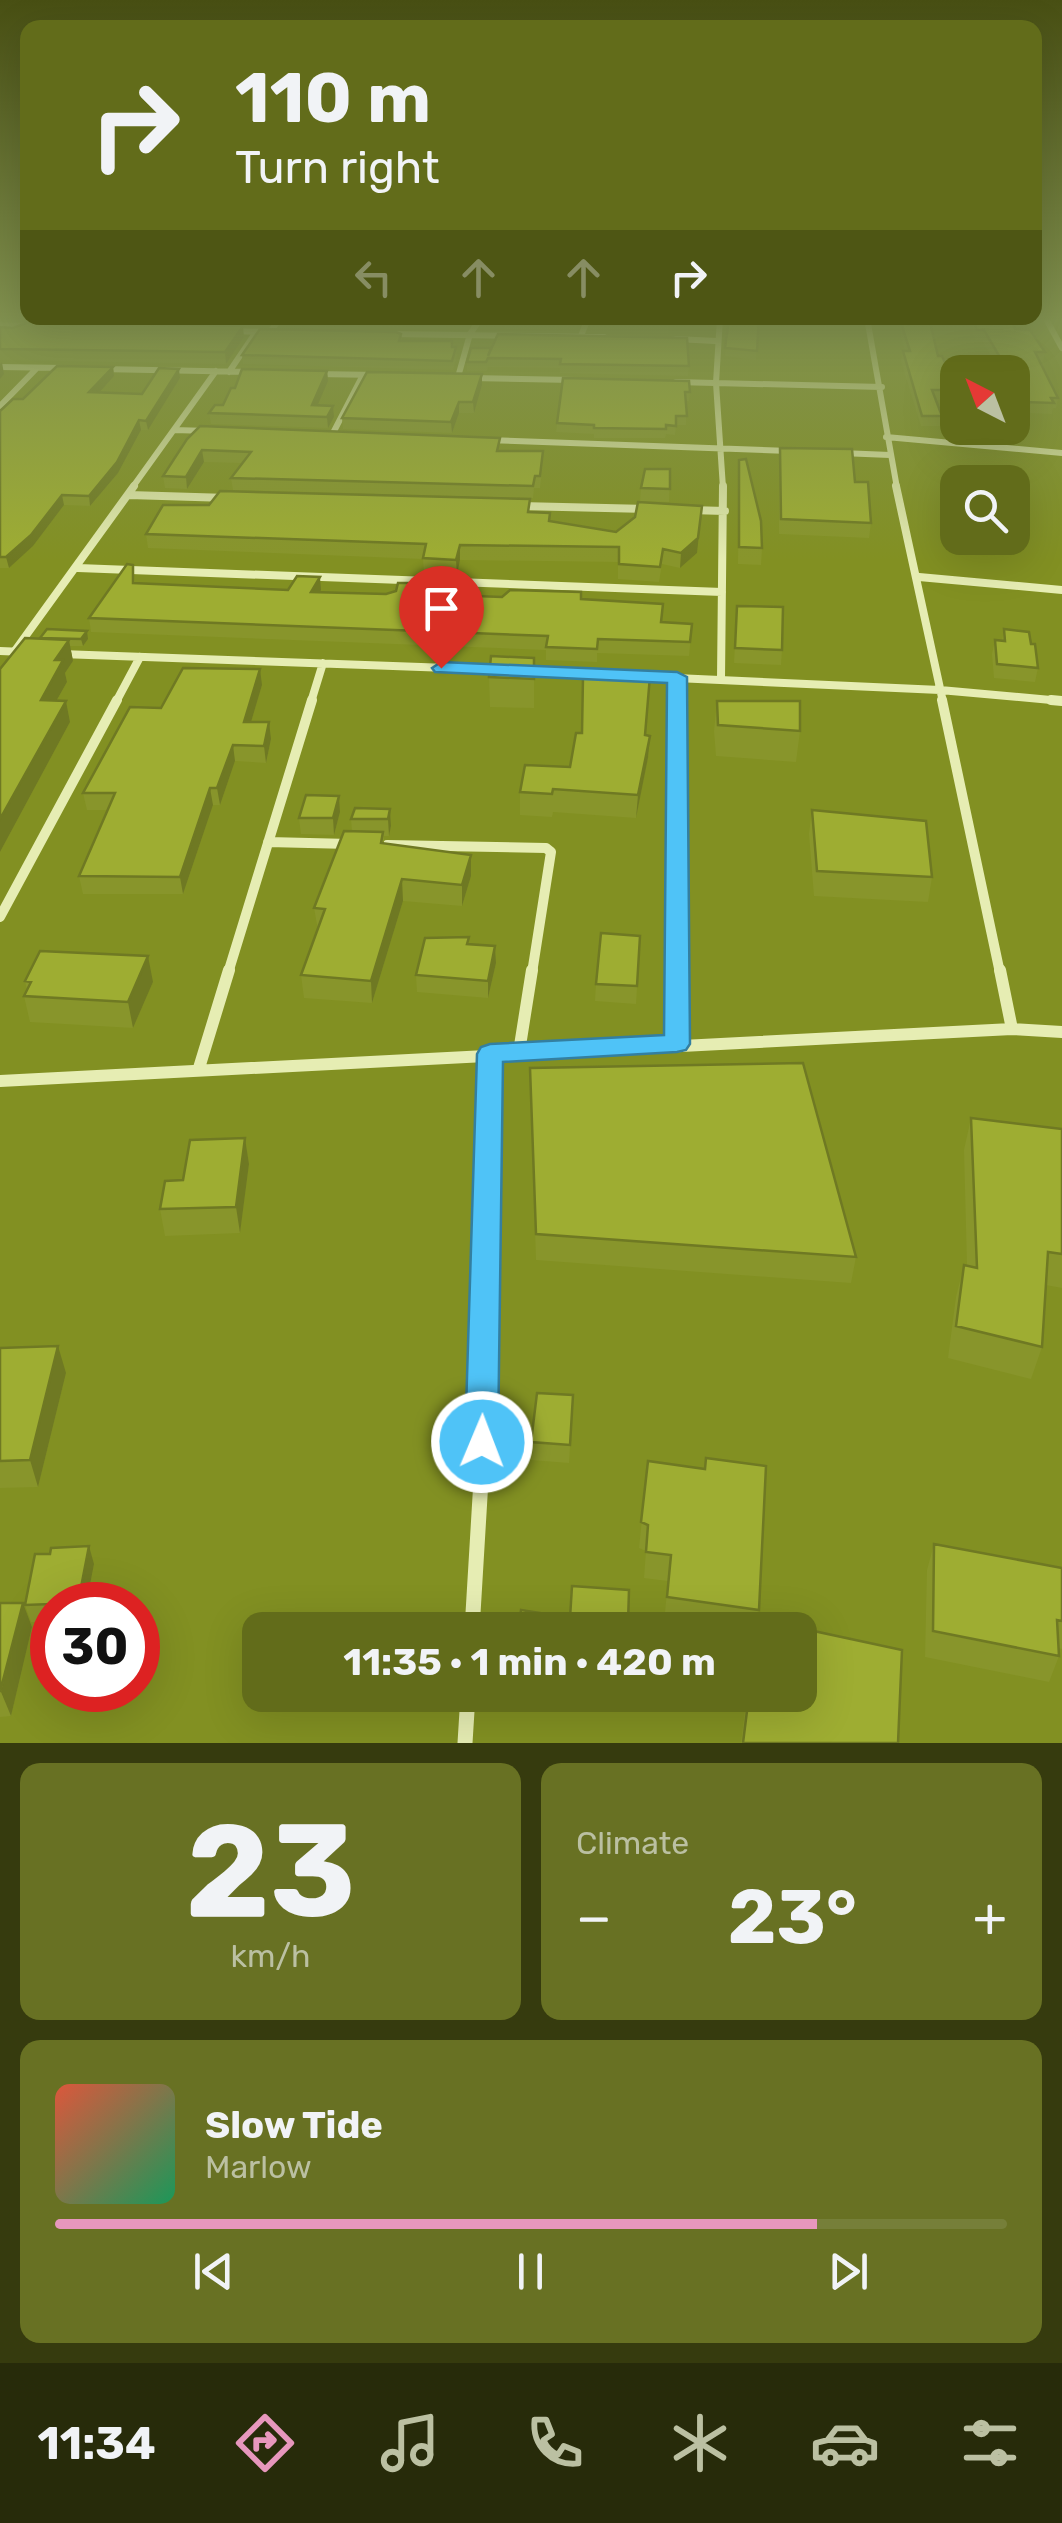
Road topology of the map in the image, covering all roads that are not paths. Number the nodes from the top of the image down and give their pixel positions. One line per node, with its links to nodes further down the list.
1 (197, 398): 5 (street)
2 (351, 398): 8 (street)
3 (717, 398): 12 (street)
4 (883, 398): 10 (street)
5 (174, 430): 6 (street); 17 (street)
6 (214, 432)
7 (313, 435): 8 (street)
8 (332, 435): 9 (street)
9 (352, 436)
10 (886, 438): 15 (street); 16 (street)
11 (468, 440): 12 (street)
12 (721, 448): 13 (street); 22 (street)
13 (796, 451)
14 (834, 453): 16 (street)
15 (1062, 453)
16 (890, 455): 24 (street)
17 (129, 495): 18 (street); 23 (street)
18 (248, 498)
19 (507, 505): 20 (street)
20 (666, 509)
21 (686, 510): 22 (street)
22 (726, 511): 26 (street)
23 (78, 568): 26 (street); 28 (street)
24 (918, 578): 25 (street); 35 (street)
25 (1062, 590)
26 (722, 592): 34 (street)
27 (0, 651): 28 (street)
28 (14, 652): 29 (street)
29 (32, 652)
30 (50, 653): 31 (street)
31 (140, 657): 32 (street); 38 (street)
32 (323, 663): 33 (street); 37 (street)
33 (677, 677): 34 (street); 41 (street)
34 (721, 679): 35 (street)
35 (940, 690): 36 (street); 39 (street)
36 (1062, 701)
37 (268, 842): 42 (street); 44 (street)
38 (0, 917)
39 (1012, 1029): 40 (street); 41 (street)
40 (1062, 1032)
41 (677, 1044): 42 (street)
42 (518, 1052): 43 (street)
43 (490, 1054): 44 (street); 46 (street)
44 (199, 1068): 45 (street)
45 (0, 1082)
46 (473, 1612)
47 (467, 1712): 48 (street)
48 (465, 1743)

